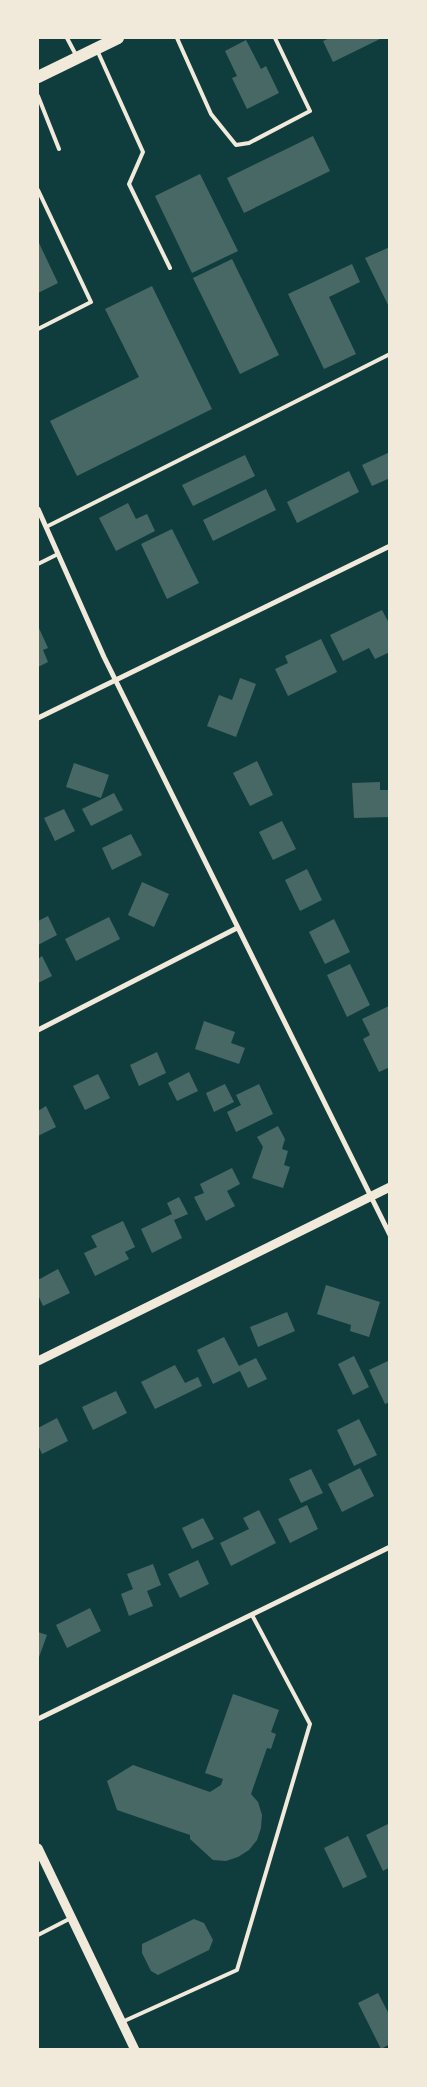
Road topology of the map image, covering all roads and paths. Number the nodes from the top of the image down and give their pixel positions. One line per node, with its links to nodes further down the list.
1 (68, 38): 6 (lane)
2 (118, 38): 5 (main road)
3 (177, 38): 4 (lane)
4 (275, 38)
5 (96, 48): 6 (main road); 11 (lane)
6 (77, 57): 7 (main road)
7 (38, 77)
8 (38, 96): 9 (lane)
9 (59, 149)
10 (38, 190): 12 (lane)
11 (170, 268)
12 (38, 329)
13 (390, 354): 15 (lane)
14 (38, 509): 15 (street)
15 (46, 527): 17 (street)
16 (390, 546): 19 (street)
17 (58, 554): 18 (lane); 19 (street)
18 (38, 564)
19 (115, 680): 20 (street); 21 (street)
20 (38, 718)
21 (237, 928): 22 (street); 24 (street)
22 (38, 1030)
23 (390, 1187): 24 (street)
24 (370, 1196): 25 (street); 26 (street)
25 (390, 1235)
26 (38, 1361)
27 (390, 1547): 28 (street)
28 (252, 1614): 29 (street); 33 (lane)
29 (38, 1719)
30 (38, 1848): 31 (street)
31 (71, 1918): 32 (lane); 33 (street)
32 (38, 1935)
33 (122, 2022): 34 (street)
34 (135, 2050)

